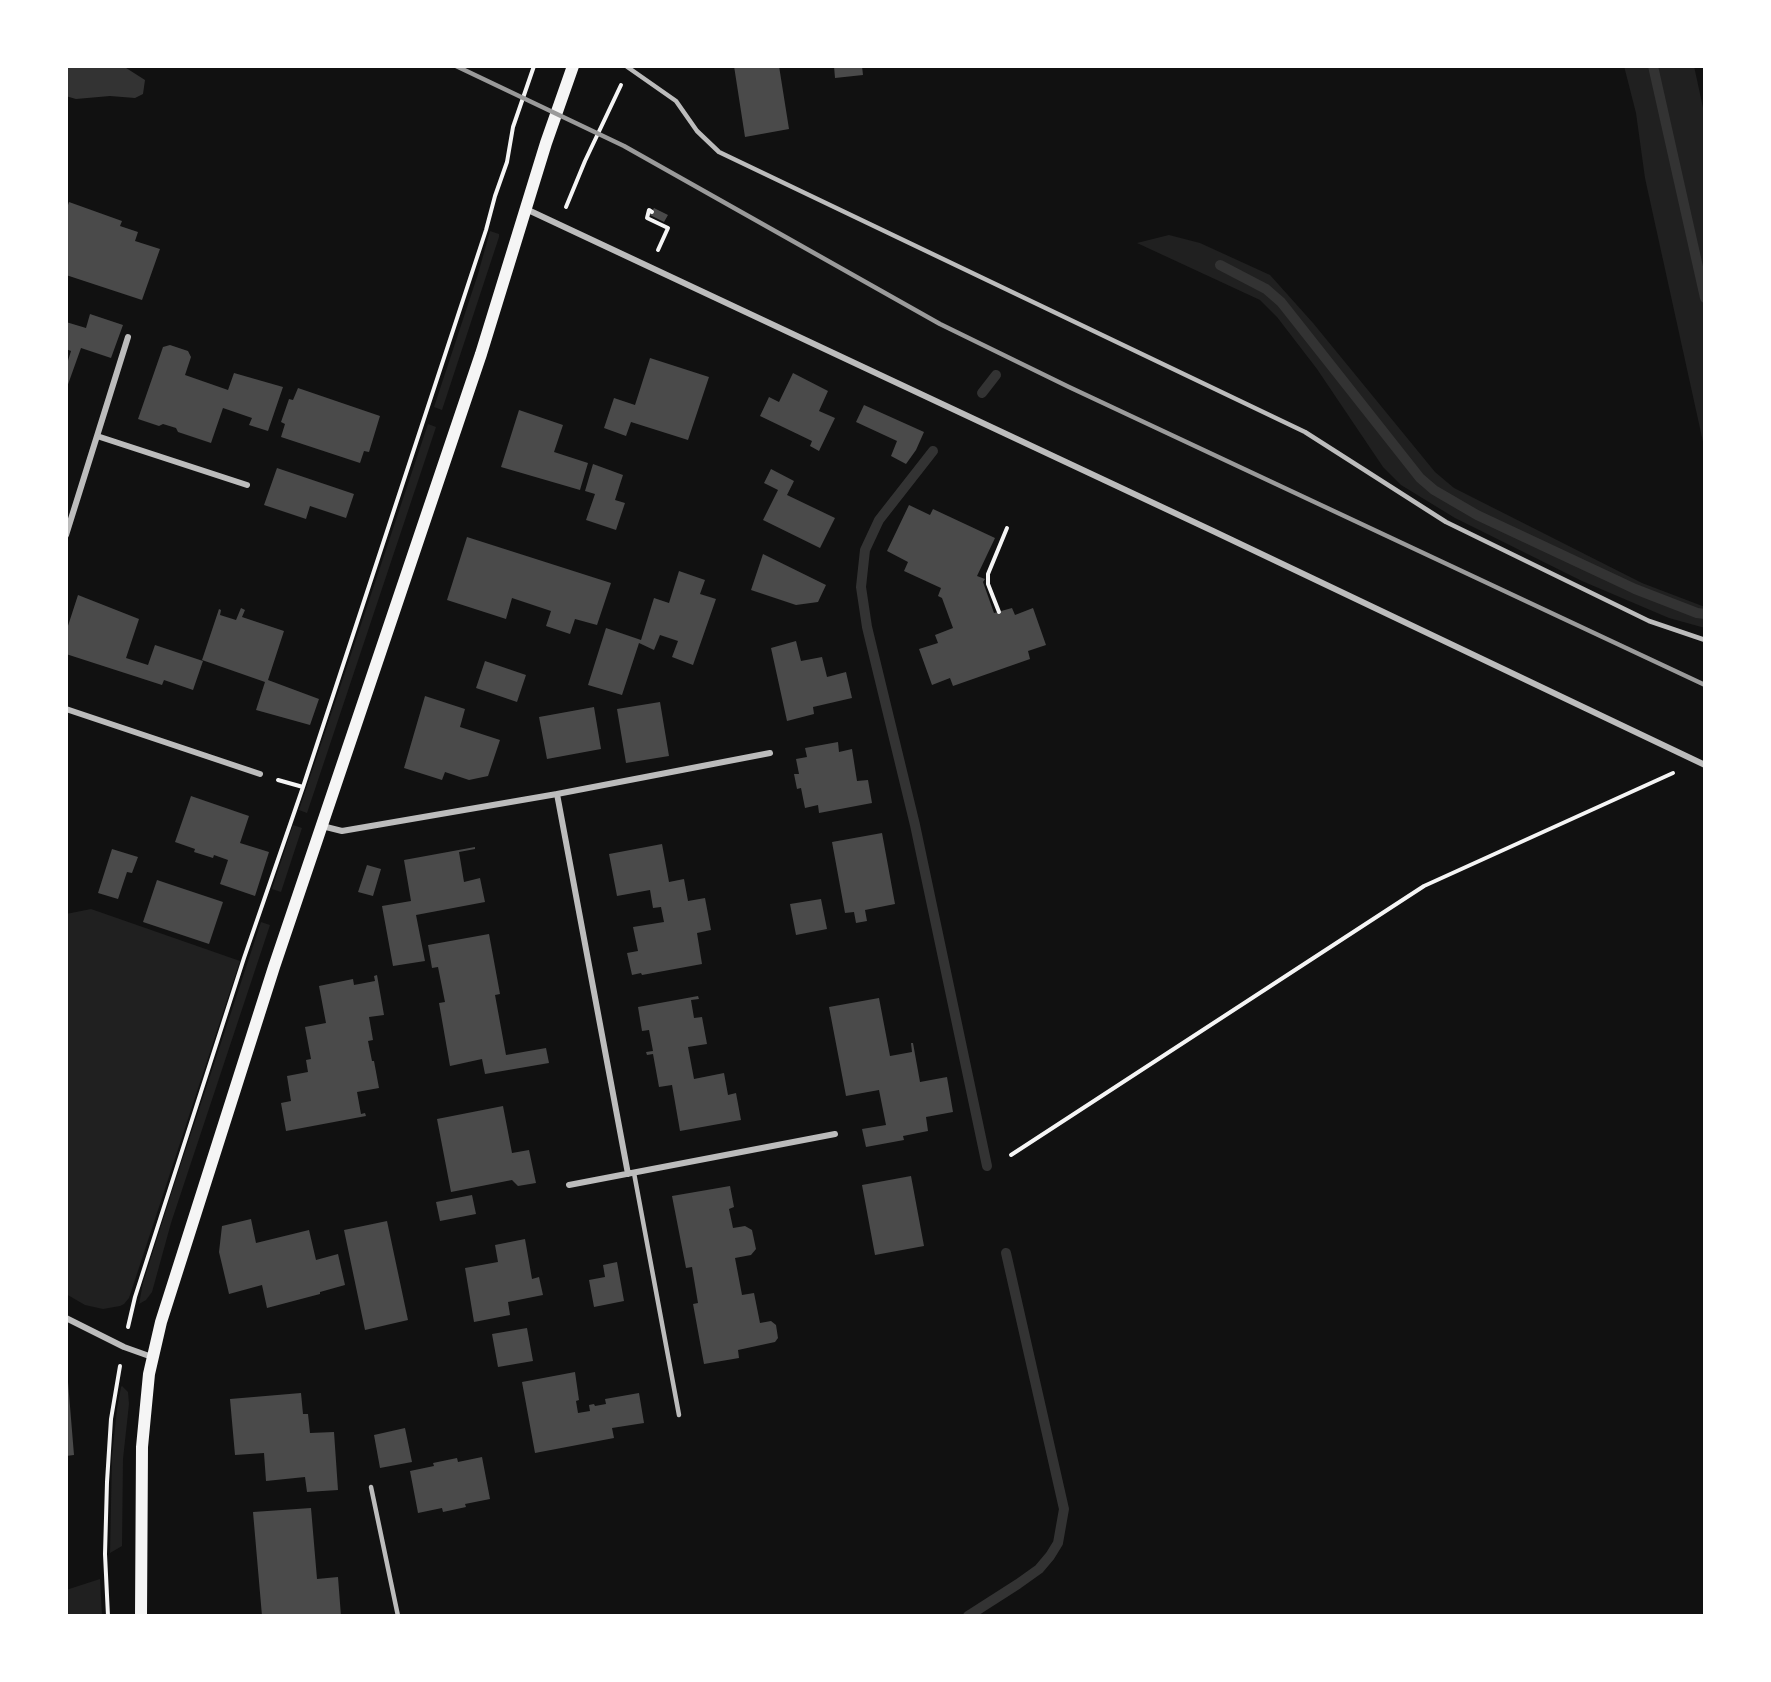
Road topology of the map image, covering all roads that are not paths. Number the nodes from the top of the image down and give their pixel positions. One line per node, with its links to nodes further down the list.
1 (573, 66): 3 (main road)
2 (627, 67): 8 (lane)
3 (526, 209): 11 (street); 14 (main road)
4 (128, 337): 5 (street)
5 (97, 436): 6 (street); 7 (street)
6 (247, 485)
7 (66, 535)
8 (1705, 640)
9 (66, 709): 12 (street)
10 (770, 753): 13 (street)
11 (1705, 765)
12 (260, 774)
13 (556, 794): 14 (street); 16 (street)
14 (322, 826): 19 (main road)
15 (835, 1134): 16 (street)
16 (631, 1173): 17 (street); 20 (lane)
17 (569, 1185)
18 (66, 1318): 19 (street)
19 (152, 1357): 22 (main road)
20 (679, 1415)
21 (371, 1487): 23 (lane)
22 (141, 1616)
23 (398, 1616)

